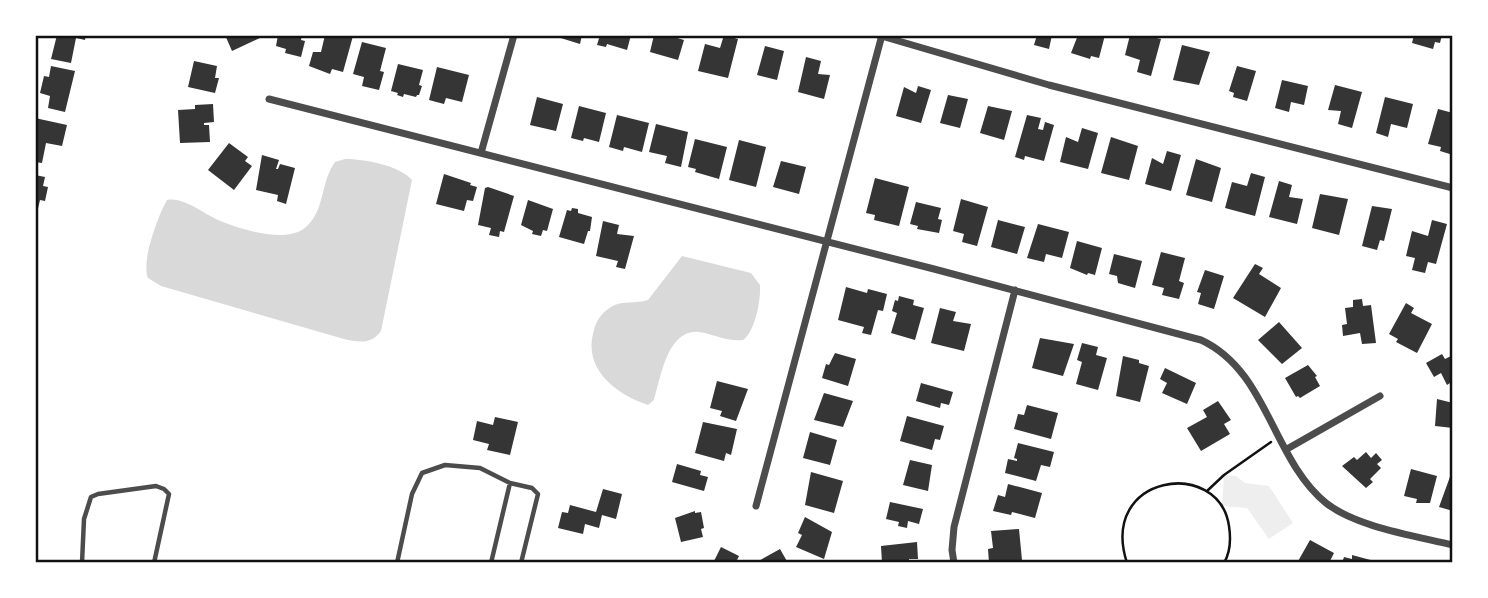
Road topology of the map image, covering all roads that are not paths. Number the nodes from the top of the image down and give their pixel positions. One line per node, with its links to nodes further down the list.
1 (514, 35): 4 (street)
2 (881, 35): 5 (street); 6 (street)
3 (269, 99): 4 (street)
4 (481, 153): 6 (street)
5 (1453, 188)
6 (827, 242): 7 (street); 11 (street)
7 (1015, 290): 9 (street); 18 (street)
8 (1380, 396): 9 (street)
9 (1287, 449): 12 (street)
10 (510, 482): 15 (lane); 16 (lane); 17 (lane)
11 (756, 506)
12 (1453, 545)
13 (82, 563): 14 (lane)
14 (154, 563)
15 (397, 563)
16 (491, 563)
17 (521, 563)
18 (954, 563)

